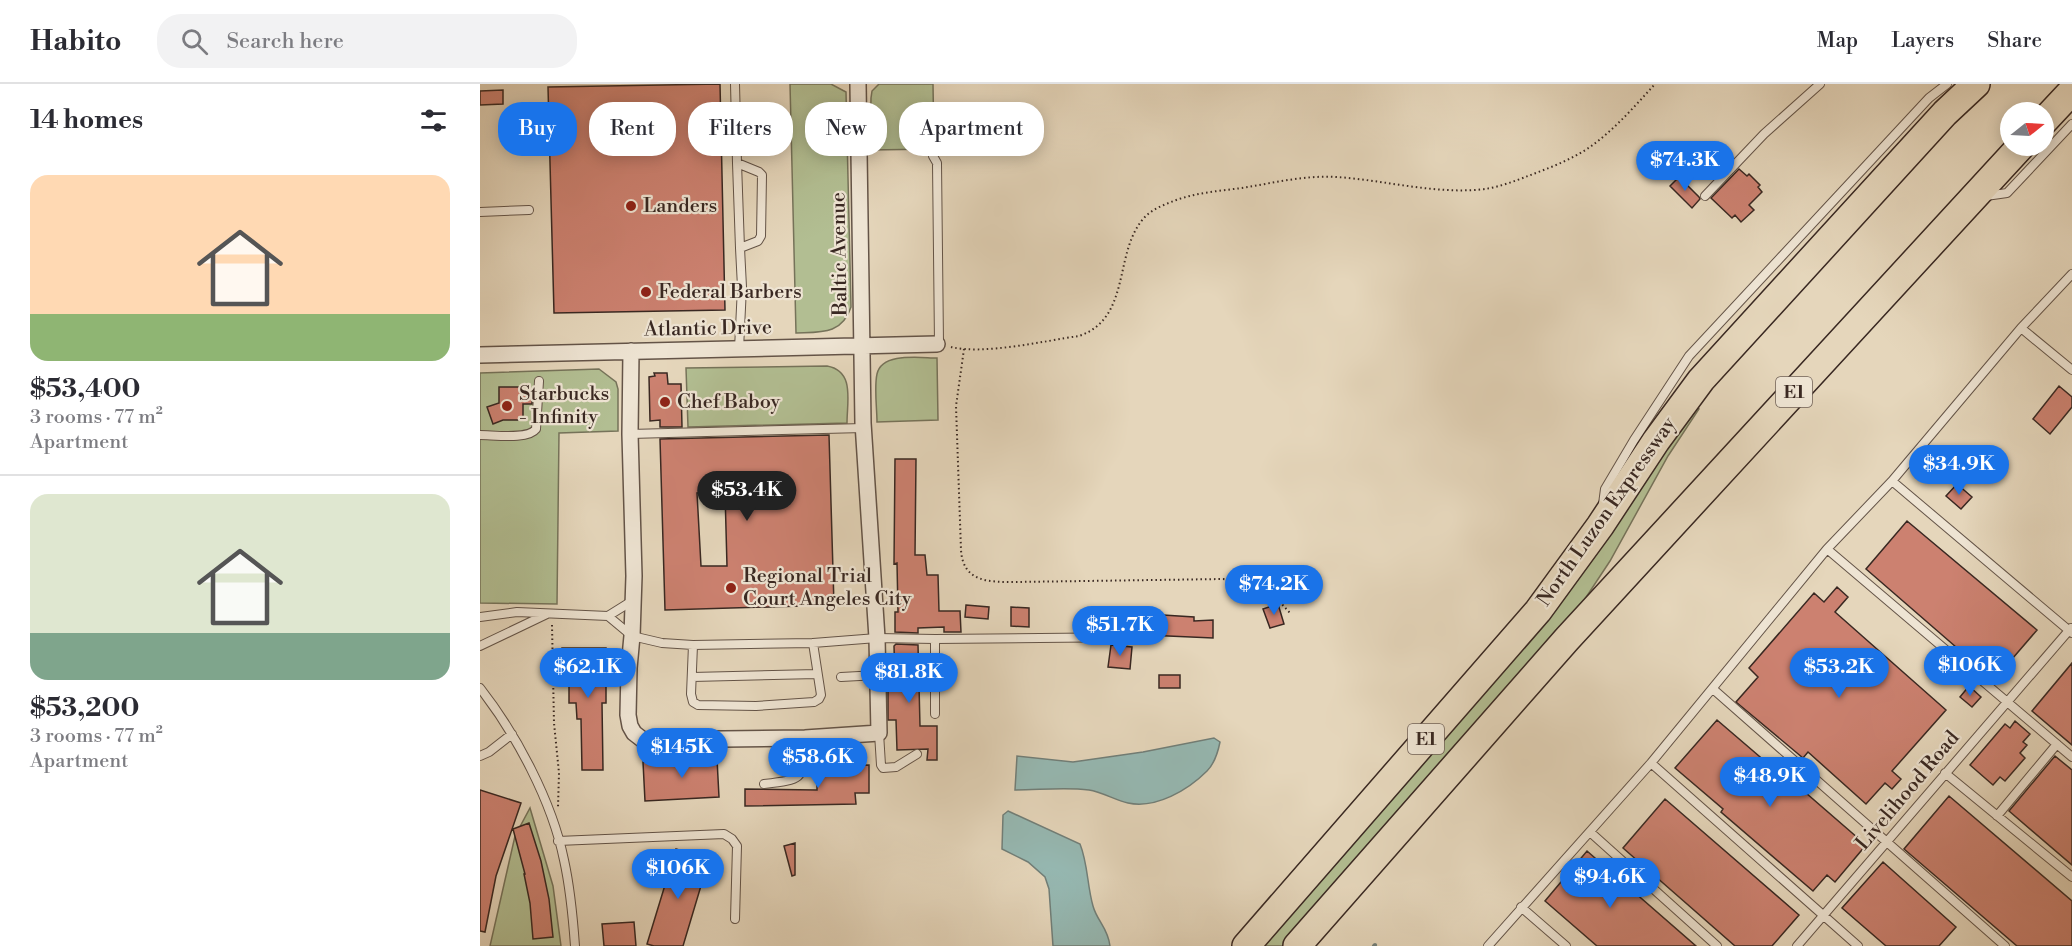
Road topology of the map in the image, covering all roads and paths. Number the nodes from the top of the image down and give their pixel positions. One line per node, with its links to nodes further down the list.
1 (735, 84): 12 (lane)
2 (858, 84): 21 (street, Baltic Avenue)
3 (1655, 84): 23 (path)
4 (1820, 84): 13 (lane)
5 (1947, 84): 32 (lane)
6 (1976, 84): 32 (highway, North Luzon Expressway / E1)
7 (2072, 91): 8 (highway)
8 (2054, 110)
9 (2072, 124): 14 (lane)
10 (933, 156): 20 (lane)
11 (2011, 156): 14 (highway, E1)
12 (737, 163): 17 (lane); 17 (lane)
13 (1705, 196)
14 (1972, 197): 76 (highway, E1)
15 (529, 210): 16 (lane)
16 (480, 212)
17 (740, 248): 22 (lane)
18 (2072, 274): 19 (lane)
19 (2021, 328): 26 (lane); 31 (lane)
20 (938, 344): 21 (street, Atlantic Drive); 23 (path)
21 (862, 346): 22 (street, Atlantic Drive); 28 (street, Baltic Avenue)
22 (740, 349): 24 (street, Atlantic Drive)
23 (964, 349): 36 (path)
24 (631, 351): 25 (street, Atlantic Drive); 29 (street)
25 (480, 355)
26 (2072, 370)
27 (540, 381): 30 (lane)
28 (863, 426): 29 (lane); 42 (street, Baltic Avenue)
29 (630, 432): 34 (street)
30 (480, 435)
31 (1892, 481): 33 (lane); 39 (lane)
32 (1600, 526): 75 (highway, North Luzon Expressway / E1)
33 (1827, 549): 52 (lane); 53 (lane)
34 (633, 601): 38 (lane); 40 (street)
35 (551, 613): 37 (lane); 38 (lane); 46 (lane); 65 (path)
36 (1290, 613)
37 (480, 616)
38 (608, 616): 40 (lane)
39 (2071, 630): 53 (lane, Livelihood Road)
40 (632, 636): 45 (lane); 57 (street)
41 (1137, 637): 43 (lane)
42 (877, 638): 43 (lane); 44 (lane); 48 (street, Baltic Avenue)
43 (934, 639): 54 (lane)
44 (813, 642): 45 (lane); 47 (lane)
45 (693, 645): 50 (lane)
46 (480, 646)
47 (817, 674): 50 (lane); 50 (lane)
48 (878, 675): 49 (lane); 55 (street, Baltic Avenue)
49 (841, 677)
50 (692, 678)
51 (480, 688): 56 (lane)
52 (1713, 689): 62 (lane); 69 (lane)
53 (2007, 701): 58 (lane); 63 (lane, Livelihood Road)
54 (935, 714)
55 (879, 733): 57 (street); 59 (lane)
56 (512, 734): 60 (lane); 65 (lane)
57 (805, 738): 64 (lane)
58 (2057, 744): 61 (lane); 66 (lane)
59 (917, 754)
60 (480, 756)
61 (2072, 757)
62 (1651, 763): 67 (lane); 72 (lane)
63 (1945, 773): 66 (lane); 69 (lane, Livelihood Road)
64 (765, 784)
65 (549, 813): 68 (lane)
66 (1997, 816): 70 (lane)
67 (1590, 832): 71 (lane); 79 (lane)
68 (558, 841): 73 (lane); 74 (lane)
69 (1886, 842): 72 (lane, Livelihood Road); 82 (lane)
70 (2072, 877)
71 (1521, 907): 77 (lane); 78 (lane)
72 (1823, 916): 80 (lane, Livelihood Road); 81 (lane)
73 (735, 919)
74 (575, 946)
75 (1246, 946)
76 (1297, 946)
77 (1488, 946)
78 (1566, 946)
79 (1717, 946)
80 (1797, 946)
81 (1858, 946)
82 (2005, 946)

